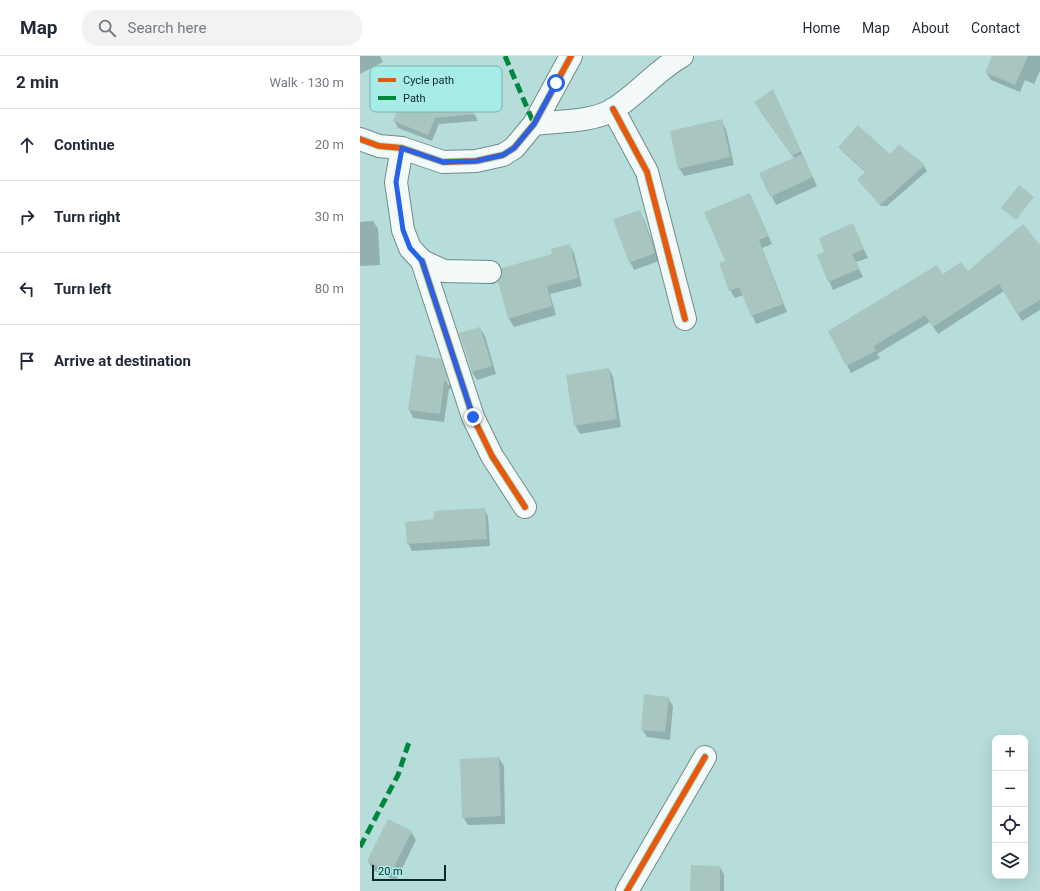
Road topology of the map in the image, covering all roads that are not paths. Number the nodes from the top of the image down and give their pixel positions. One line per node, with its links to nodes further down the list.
1 (571, 56): 4 (street)
2 (682, 56): 3 (street)
3 (613, 109): 4 (street); 9 (street)
4 (534, 124): 6 (street)
5 (360, 139): 6 (street)
6 (402, 148): 7 (street)
7 (422, 261): 8 (street); 10 (street)
8 (490, 272)
9 (685, 319)
10 (525, 507)
11 (705, 757): 12 (street)
12 (626, 891)

